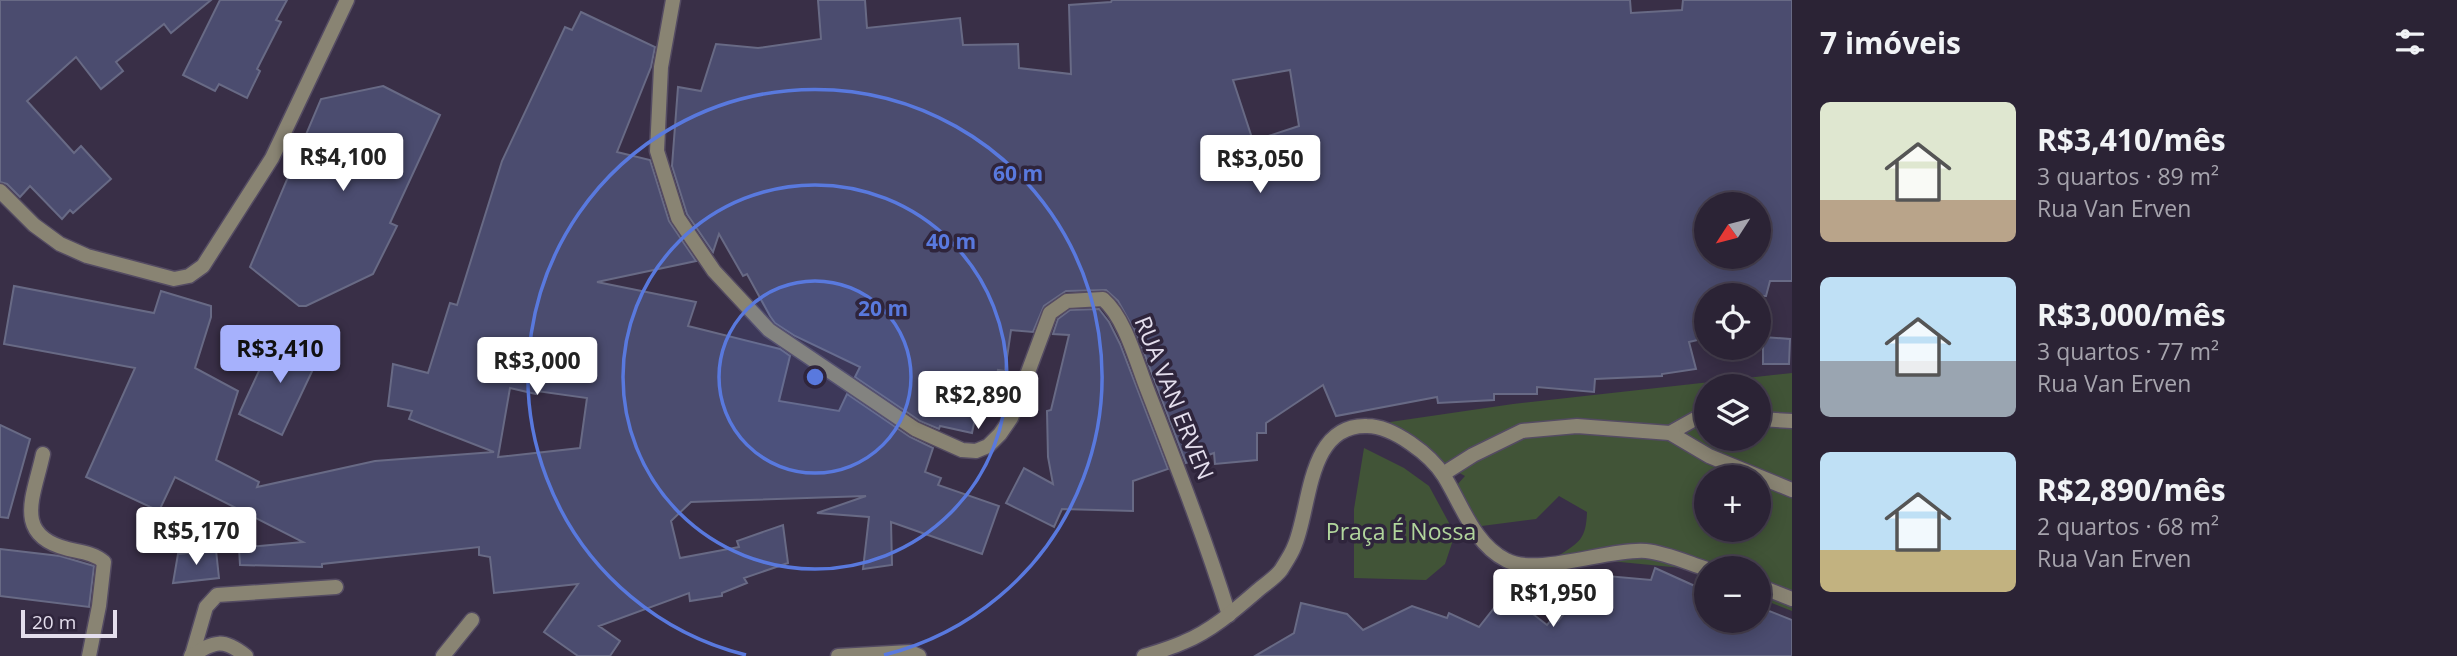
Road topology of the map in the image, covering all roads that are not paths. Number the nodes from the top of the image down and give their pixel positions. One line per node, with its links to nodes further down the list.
1 (347, 0): 3 (street)
2 (673, 0): 15 (street, RUA VAN ERVEN)
3 (0, 191)
4 (1694, 420): 7 (street)
5 (1771, 420): 6 (street)
6 (1792, 421)
7 (1670, 433): 9 (street); 10 (street)
8 (43, 454): 17 (street)
9 (1443, 474): 11 (street); 15 (street)
10 (1792, 490)
11 (1694, 565)
12 (336, 587): 18 (street)
13 (1771, 591): 14 (street)
14 (1792, 599)
15 (1229, 615): 23 (street)
16 (472, 620): 20 (street)
17 (89, 656)
18 (192, 656): 19 (street)
19 (246, 656)
20 (443, 656)
21 (838, 656): 22 (street)
22 (919, 656)
23 (1144, 656)

